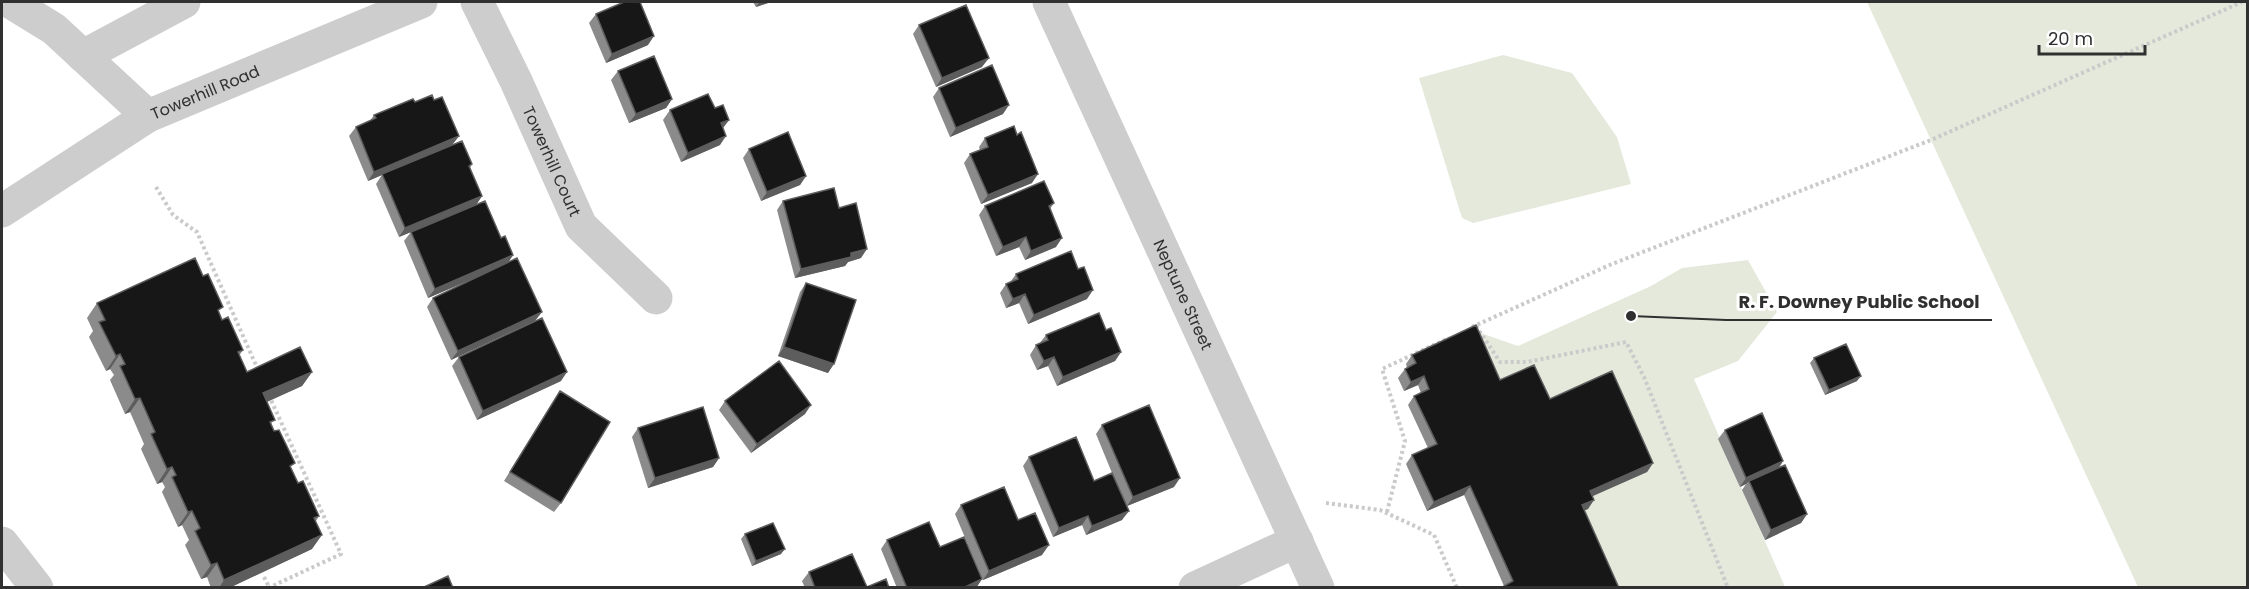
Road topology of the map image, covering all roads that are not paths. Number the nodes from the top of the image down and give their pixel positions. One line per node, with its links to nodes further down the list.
1 (10, 2): 6 (street)
2 (184, 2): 6 (street)
3 (421, 2): 7 (street, Towerhill Road)
4 (477, 2): 9 (street, Towerhill Court)
5 (1049, 2): 10 (street, Neptune Street)
6 (83, 56): 7 (street)
7 (148, 116): 8 (street, Towerhill Road)
8 (2, 211)
9 (656, 298)
10 (1297, 541): 13 (street); 14 (street, Neptune Street)
11 (2, 543): 12 (street)
12 (37, 588)
13 (1195, 588)
14 (1318, 588)

